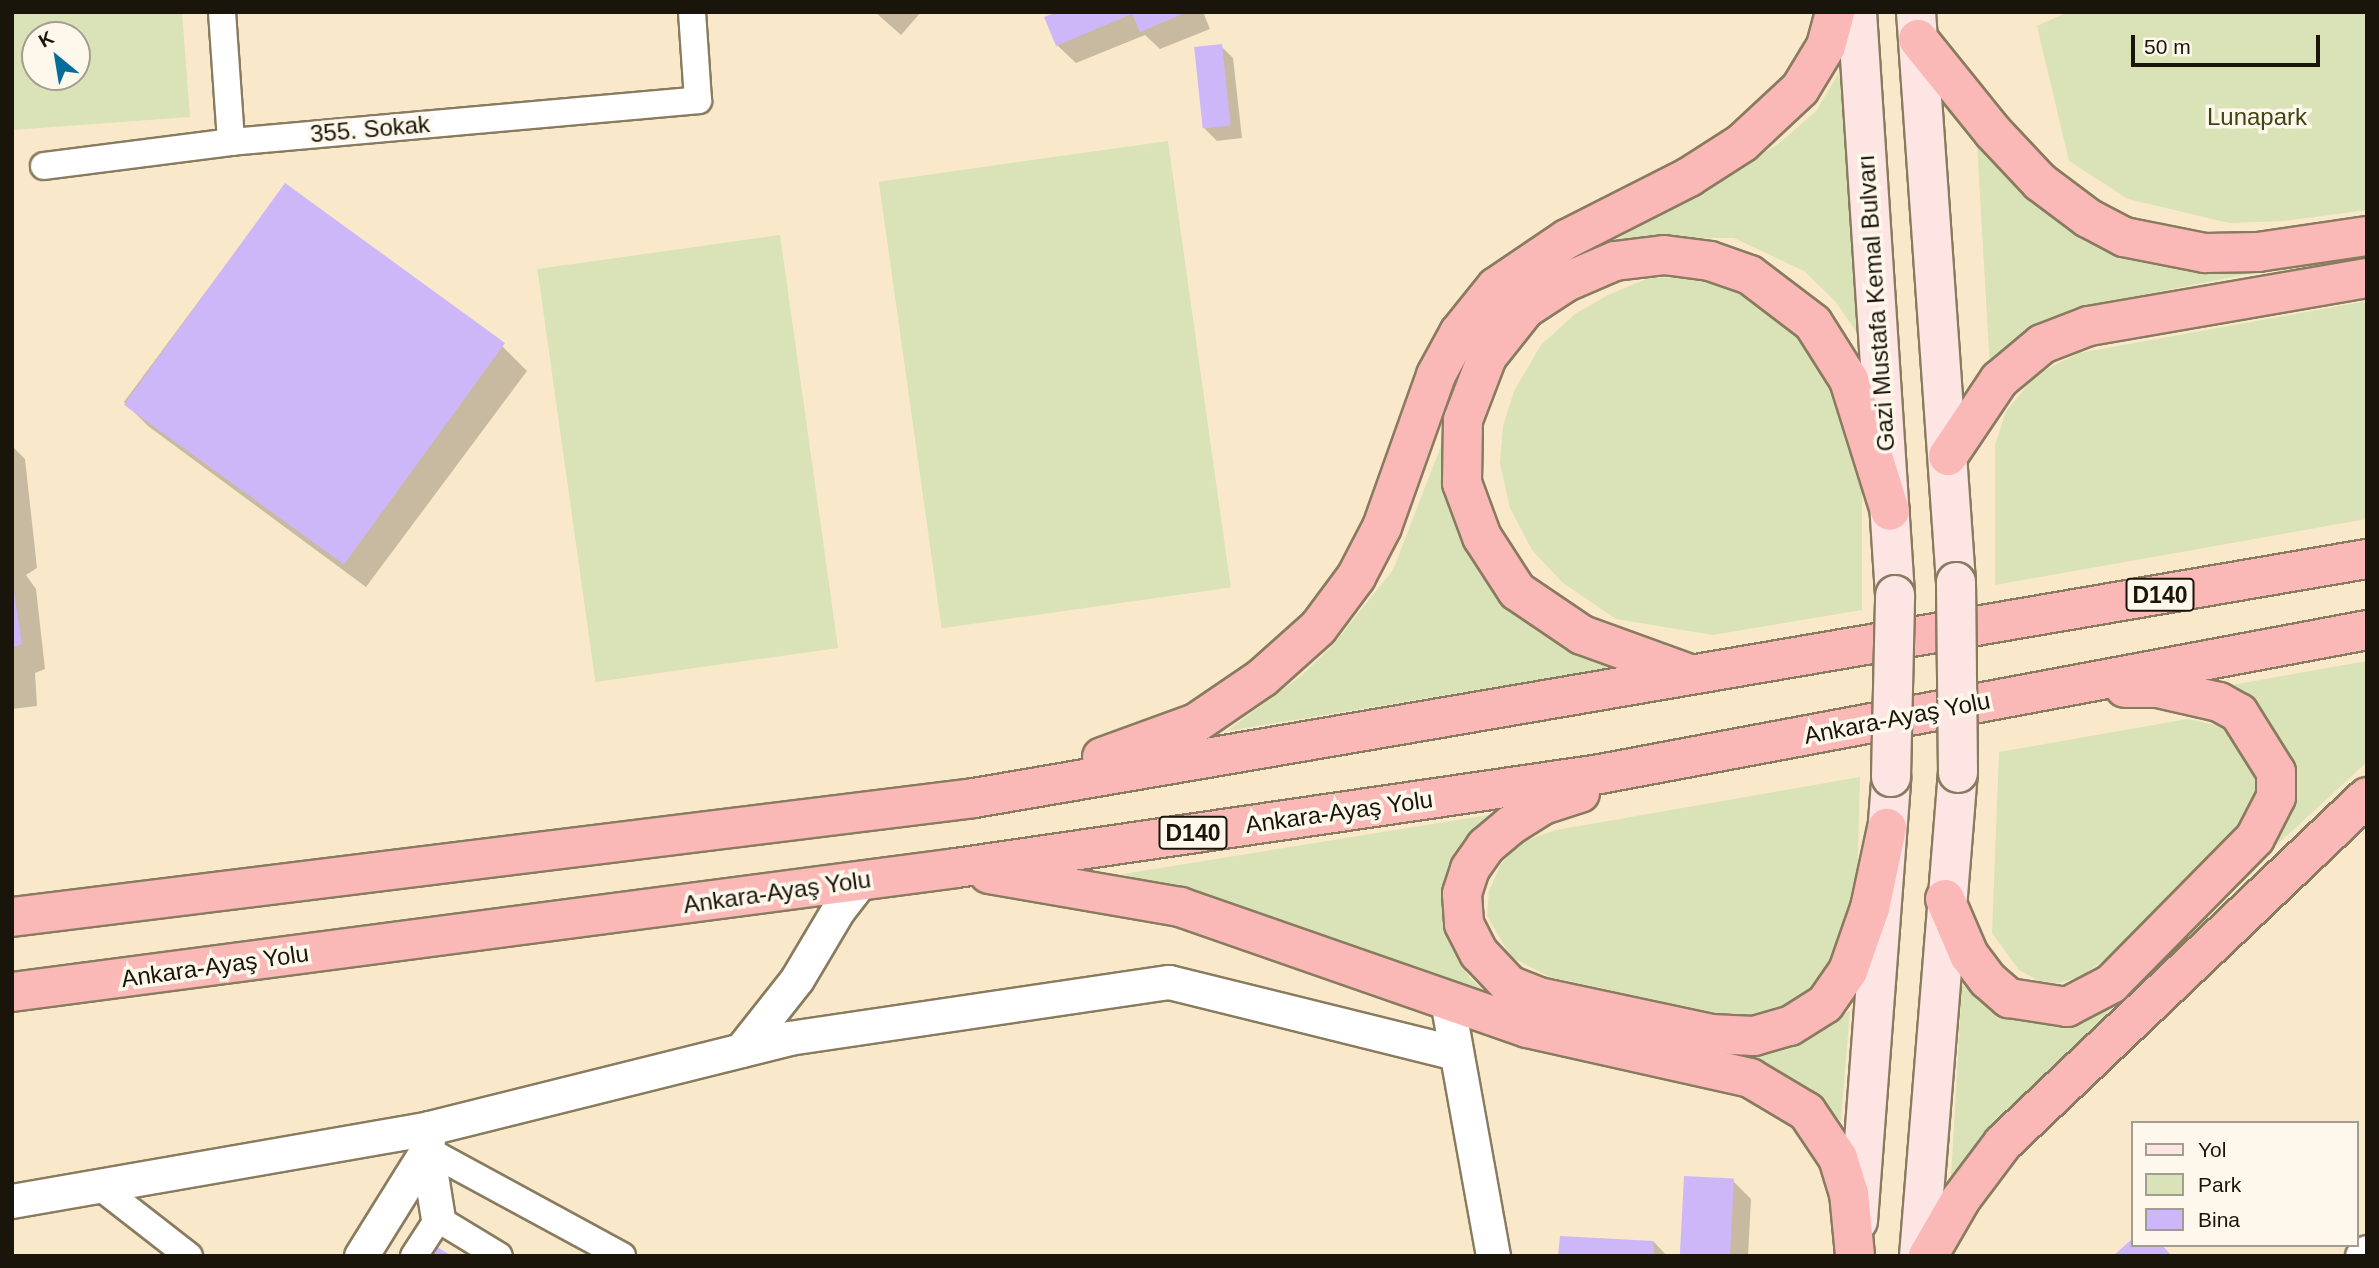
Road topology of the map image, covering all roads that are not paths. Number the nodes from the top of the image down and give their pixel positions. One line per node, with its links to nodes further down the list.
1 (222, 12): 6 (street)
2 (692, 12): 6 (street, 355. Sokak)
3 (1835, 12): 18 (highway)
4 (1857, 12): 11 (main road, Gazi Mustafa Kemal Bulvarı)
5 (1917, 26): 8 (highway); 10 (main road)
6 (231, 142): 7 (street, 355. Sokak)
7 (44, 166)
8 (2367, 236)
9 (2367, 278): 10 (highway)
10 (1948, 456): 22 (main road, bridge)
11 (1890, 511): 14 (highway); 19 (main road, Gazi Mustafa Kemal Bulvarı, bridge)
12 (2367, 559): 14 (highway, D140)
13 (2367, 630): 15 (highway, Ankara-Ayaş Yolu / D140)
14 (1692, 674): 18 (highway, D140)
15 (2067, 686): 16 (highway, Ankara-Ayaş Yolu / D140); 22 (highway)
16 (1694, 756): 19 (highway); 20 (highway, Ankara-Ayaş Yolu / D140)
17 (2367, 797): 41 (highway)
18 (974, 798): 23 (highway, D140)
19 (1887, 828): 33 (main road, Gazi Mustafa Kemal Bulvarı)
20 (956, 868): 21 (highway, Ankara-Ayaş Yolu / D140); 25 (highway)
21 (862, 881): 24 (highway, Ankara-Ayaş Yolu / D140); 26 (street)
22 (1945, 899): 40 (main road)
23 (12, 917)
24 (12, 992)
25 (1447, 1000): 27 (street); 33 (highway)
26 (741, 1050): 27 (street); 28 (street)
27 (1455, 1053): 39 (street)
28 (428, 1139): 29 (street); 31 (street); 35 (street); 38 (street)
29 (99, 1186): 30 (street); 34 (street)
30 (12, 1200)
31 (438, 1219): 36 (street); 37 (street)
32 (2367, 1252): 42 (street)
33 (1855, 1255)
34 (189, 1256)
35 (360, 1256)
36 (414, 1256)
37 (499, 1256)
38 (622, 1256)
39 (1493, 1256)
40 (1919, 1256)
41 (1928, 1256)
42 (2362, 1256)

